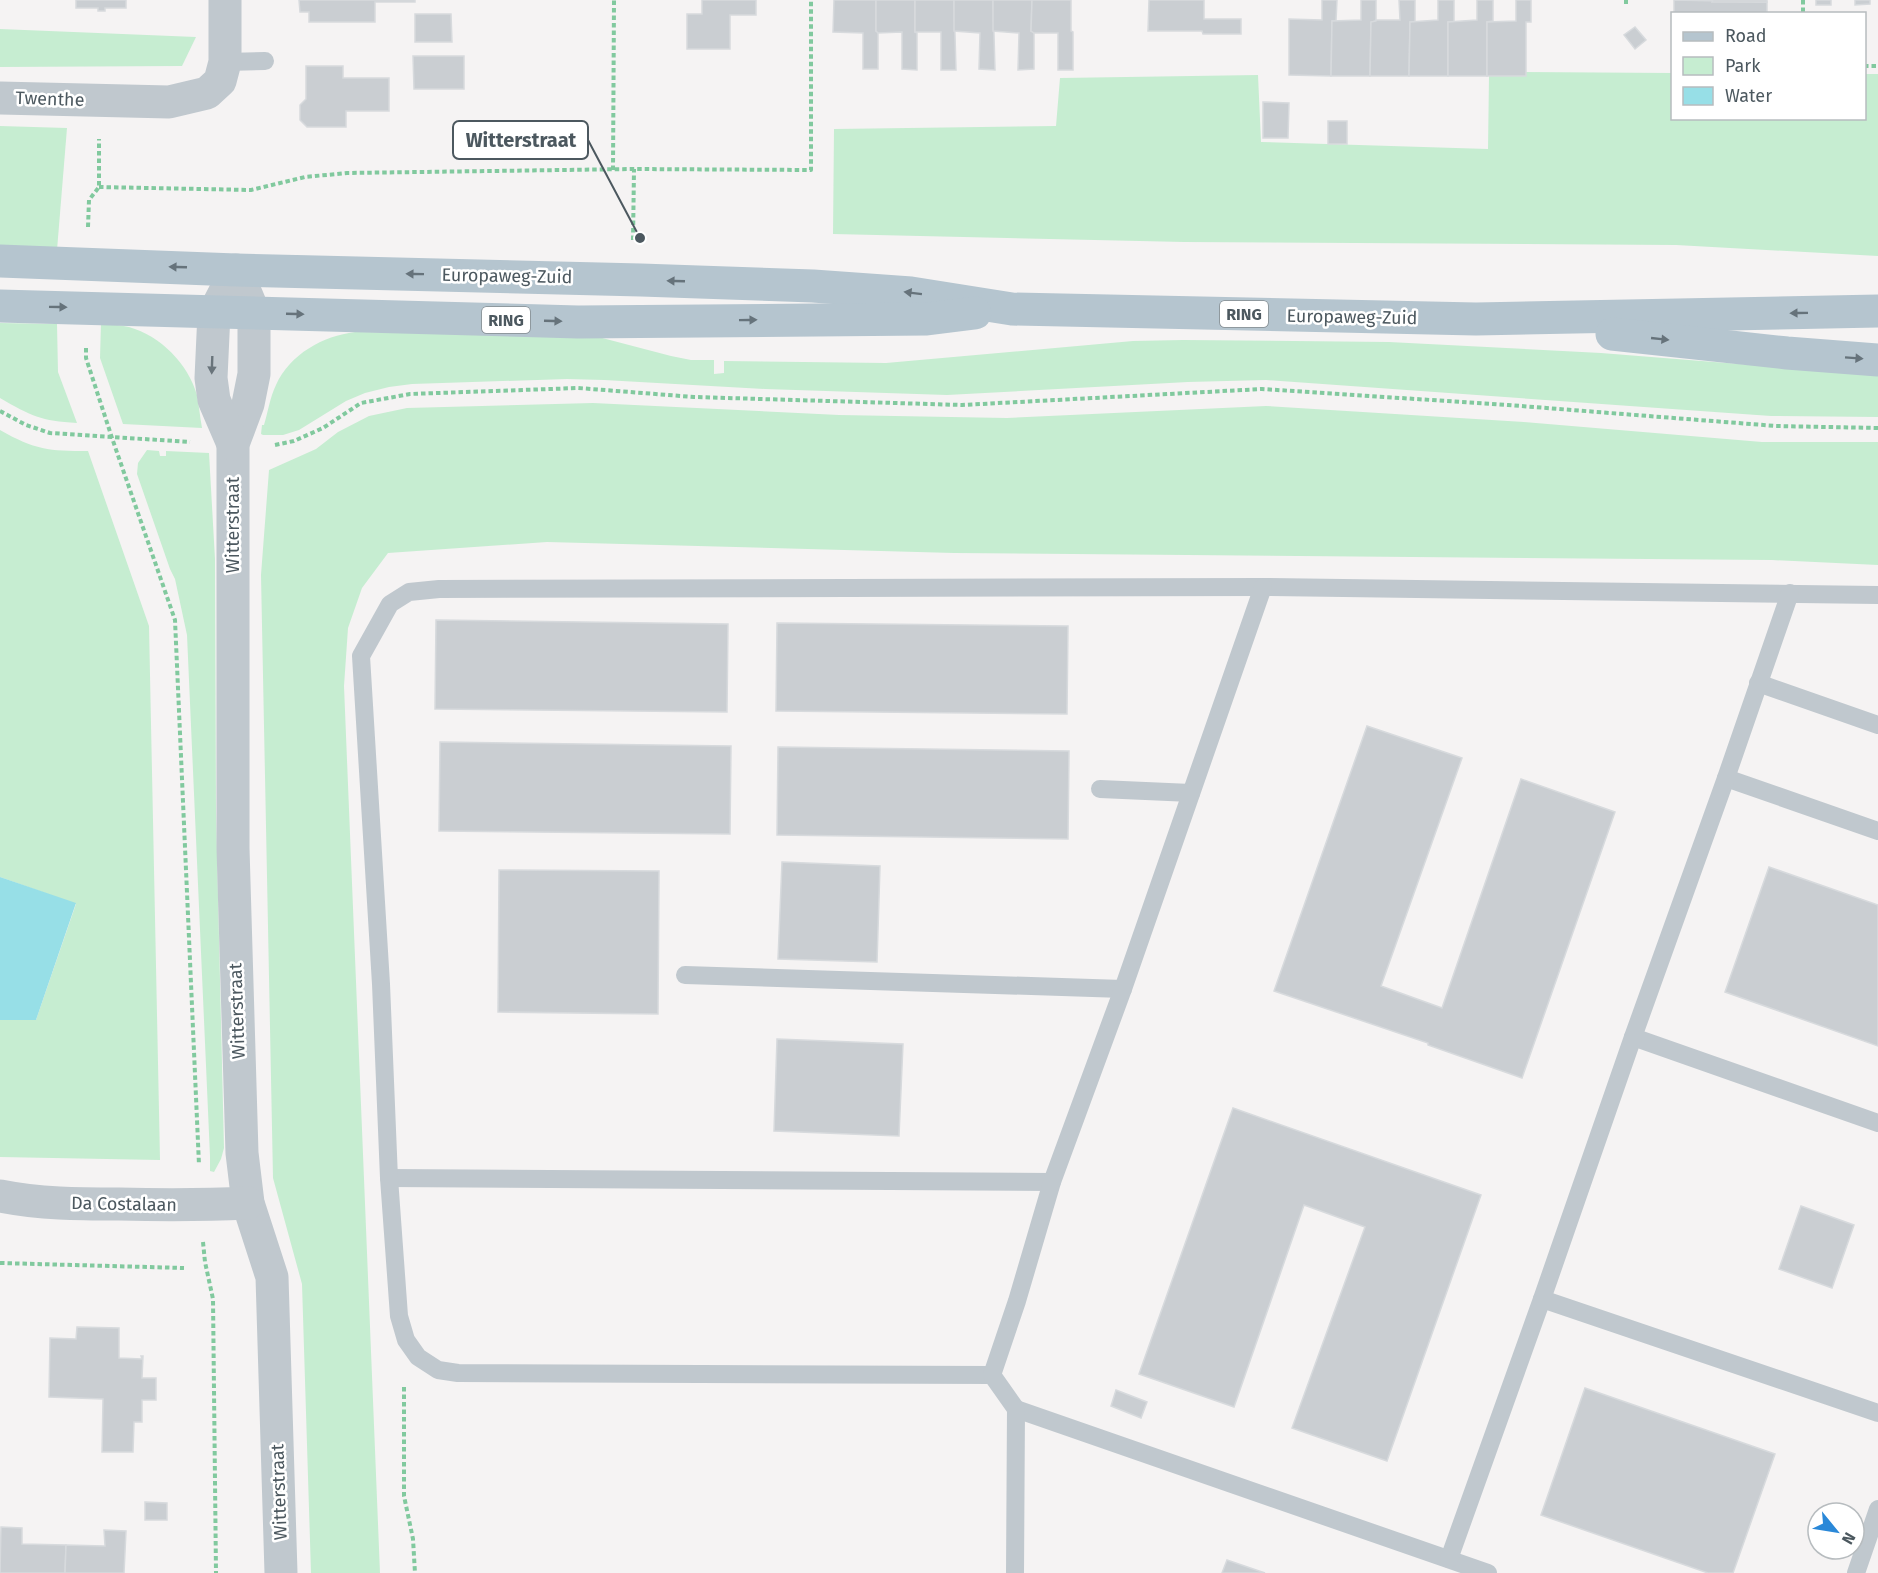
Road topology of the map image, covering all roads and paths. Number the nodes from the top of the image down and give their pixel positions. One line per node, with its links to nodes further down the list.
1 (225, 0): 5 (street)
2 (614, 0): 9 (path)
3 (811, 0): 8 (path)
4 (265, 61): 5 (lane)
5 (225, 62): 7 (street, Twenthe)
6 (0, 98): 7 (street, Twenthe)
7 (99, 101): 9 (path)
8 (634, 169): 9 (path); 10 (path)
9 (613, 170)
10 (633, 241)
11 (0, 261): 12 (main road, Europaweg-Zuid / RING, one-way to 11)
12 (236, 270): 14 (main road, Europaweg-Zuid / RING, one-way to 12); 16 (street, Witterstraat); 17 (street, Witterstraat)
13 (0, 306): 16 (main road, Europaweg-Zuid / RING, one-way to 16)
14 (1012, 309): 17 (main road, Europaweg-Zuid / RING, one-way to 14); 18 (main road, Europaweg-Zuid / RING)
15 (1878, 311): 18 (main road, Europaweg-Zuid / RING, one-way to 18)
16 (214, 313): 17 (main road, Europaweg-Zuid / RING); 23 (street, Witterstraat, one-way to 23)
17 (255, 313): 23 (street, Witterstraat)
18 (1476, 320): 19 (main road, Europaweg-Zuid / RING, one-way to 19)
19 (1878, 360)
20 (0, 411): 22 (path)
21 (1878, 428): 23 (path)
22 (112, 438): 23 (path); 41 (path)
23 (233, 444): 40 (street, Witterstraat)
24 (1263, 587): 25 (lane); 31 (lane); 37 (lane)
25 (1790, 593): 26 (lane); 27 (lane)
26 (1878, 596)
27 (1758, 683): 28 (lane); 29 (lane)
28 (1878, 725)
29 (1726, 778): 32 (lane); 35 (lane)
30 (1100, 789): 31 (lane)
31 (1191, 793): 34 (lane)
32 (1878, 831)
33 (685, 975): 34 (lane)
34 (1123, 989): 38 (lane)
35 (1633, 1037): 36 (lane); 44 (lane)
36 (1878, 1123)
37 (389, 1178): 38 (lane); 45 (lane)
38 (1052, 1182): 46 (lane)
39 (0, 1196): 41 (street, Da Costalaan)
40 (248, 1203): 41 (street, Da Costalaan); 52 (street, Witterstraat)
41 (201, 1205): 51 (path)
42 (0, 1263): 43 (path)
43 (184, 1268)
44 (1542, 1299): 48 (lane); 50 (lane)
45 (418, 1357): 46 (lane); 53 (path)
46 (992, 1375): 47 (lane)
47 (1017, 1409): 50 (lane); 54 (lane)
48 (1878, 1413)
49 (1878, 1509): 56 (lane)
50 (1449, 1559): 55 (lane)
51 (216, 1573)
52 (281, 1573)
53 (415, 1573)
54 (1015, 1573)
55 (1488, 1573)
56 (1856, 1573)

